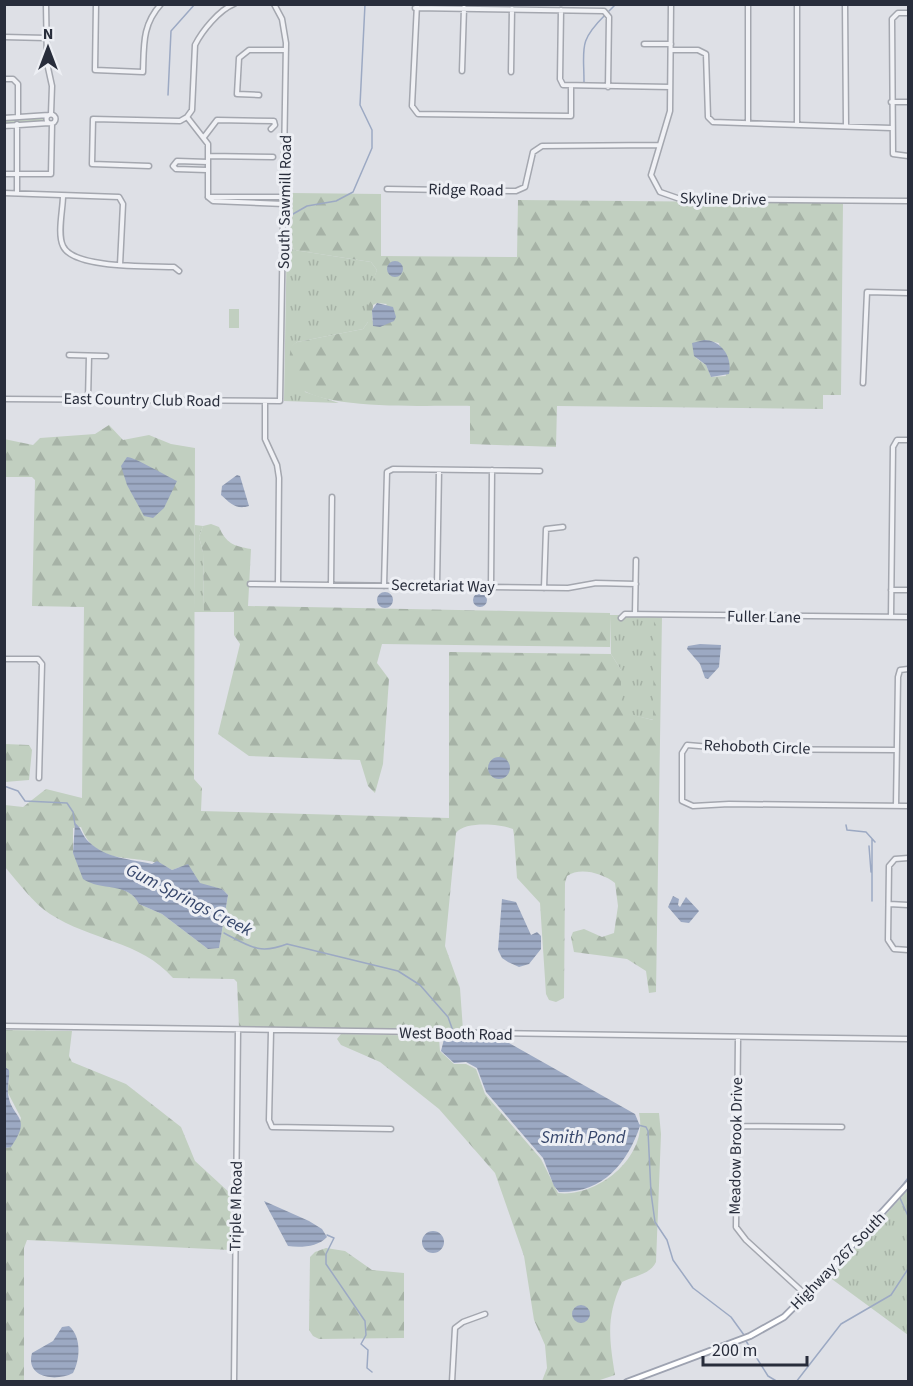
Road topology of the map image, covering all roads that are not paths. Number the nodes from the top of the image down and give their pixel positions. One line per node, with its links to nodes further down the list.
1 (46, 4): 16 (street)
2 (96, 4): 3 (street)
3 (161, 4)
4 (234, 4): 32 (street)
5 (274, 4): 19 (street, South Sawmill Road)
6 (671, 4): 18 (street, Skyline Drive)
7 (748, 4): 34 (street)
8 (797, 4): 37 (street)
9 (845, 4): 39 (street)
10 (416, 6): 11 (street); 24 (street)
11 (464, 8): 12 (street); 21 (street)
12 (512, 9): 13 (street); 22 (street)
13 (561, 10): 24 (street); 25 (street)
14 (909, 13): 28 (street)
15 (4, 37): 16 (street)
16 (46, 38): 31 (street)
17 (644, 44): 18 (street)
18 (671, 44): 20 (street, Skyline Drive)
19 (286, 50): 27 (street); 57 (street, South Sawmill Road)
20 (671, 50): 26 (street, Skyline Drive); 34 (street)
21 (462, 71)
22 (511, 72)
23 (4, 79): 30 (street)
24 (571, 87): 25 (street)
25 (608, 87): 26 (street)
26 (670, 87): 43 (street, Skyline Drive)
27 (259, 95)
28 (891, 102): 29 (street); 40 (street)
29 (909, 102)
30 (18, 115): 31 (street); 33 (street)
31 (50, 115): 36 (street); 36 (street)
32 (187, 117): 42 (street); 48 (street)
33 (4, 118)
34 (748, 123): 37 (street)
35 (17, 124): 36 (street); 38 (street); 51 (street)
36 (50, 124): 51 (street)
37 (797, 125): 39 (street)
38 (4, 126)
39 (846, 126): 40 (street)
40 (891, 128): 45 (street)
41 (271, 129): 42 (street)
42 (204, 137): 44 (street)
43 (659, 145): 52 (street, Ridge Road); 58 (street, Skyline Drive)
44 (208, 156): 46 (street); 47 (street)
45 (909, 156)
46 (273, 157)
47 (208, 162): 49 (street); 49 (street)
48 (149, 166)
49 (207, 170): 56 (street)
50 (4, 174): 51 (street)
51 (17, 174): 54 (street)
52 (387, 189)
53 (4, 193): 54 (street)
54 (17, 193): 55 (street)
55 (63, 196): 60 (street); 60 (street)
56 (208, 197): 57 (street); 59 (street)
57 (285, 197): 59 (street, South Sawmill Road)
58 (909, 201)
59 (285, 204): 69 (street, South Sawmill Road)
60 (120, 265): 61 (street)
61 (179, 271)
62 (909, 293): 66 (street)
63 (69, 356): 64 (street)
64 (89, 356): 65 (street); 68 (street)
65 (106, 356)
66 (863, 383)
67 (4, 399): 68 (street, East Country Club Road)
68 (88, 400): 70 (street, East Country Club Road)
69 (280, 401): 70 (street, East Country Club Road)
70 (265, 402): 79 (street)
71 (909, 440): 86 (street)
72 (439, 470): 73 (street); 82 (street); 83 (street)
73 (492, 470): 74 (street); 84 (street)
74 (540, 471)
75 (332, 497): 81 (street)
76 (563, 527): 85 (street)
77 (636, 560): 80 (street)
78 (250, 584): 79 (street, Secretariat Way)
79 (278, 584): 81 (street, Secretariat Way)
80 (636, 584): 85 (street, Secretariat Way); 88 (street)
81 (331, 585): 82 (street, Secretariat Way)
82 (384, 585): 83 (street, Secretariat Way)
83 (437, 586): 84 (street, Secretariat Way)
84 (491, 587): 85 (street, Secretariat Way)
85 (544, 588)
86 (891, 590): 87 (street); 89 (street)
87 (909, 590)
88 (635, 614): 89 (street, Fuller Lane); 91 (street, Fuller Lane)
89 (891, 617): 90 (street, Fuller Lane)
90 (909, 617)
91 (621, 618)
92 (4, 658): 95 (street)
93 (909, 669): 94 (street)
94 (896, 750): 96 (street); 96 (street, Rehoboth Circle)
95 (39, 778)
96 (896, 806): 97 (street)
97 (909, 806)
98 (909, 858): 99 (street)
99 (889, 904): 100 (street); 101 (street)
100 (909, 905)
101 (909, 950)
102 (4, 1026): 103 (street, West Booth Road)
103 (238, 1030): 104 (street, West Booth Road); 113 (street, Triple M Road)
104 (271, 1031): 105 (street, West Booth Road); 109 (street)
105 (738, 1038): 106 (street, West Booth Road); 107 (street, Meadow Brook Drive)
106 (909, 1040)
107 (736, 1126): 108 (street); 111 (street, Meadow Brook Drive)
108 (842, 1126)
109 (391, 1129)
110 (909, 1185): 111 (main road, Highway 267 South)
111 (806, 1296): 115 (main road, Highway 267 South)
112 (485, 1314): 114 (street)
113 (234, 1382)
114 (452, 1382)
115 (627, 1382)

